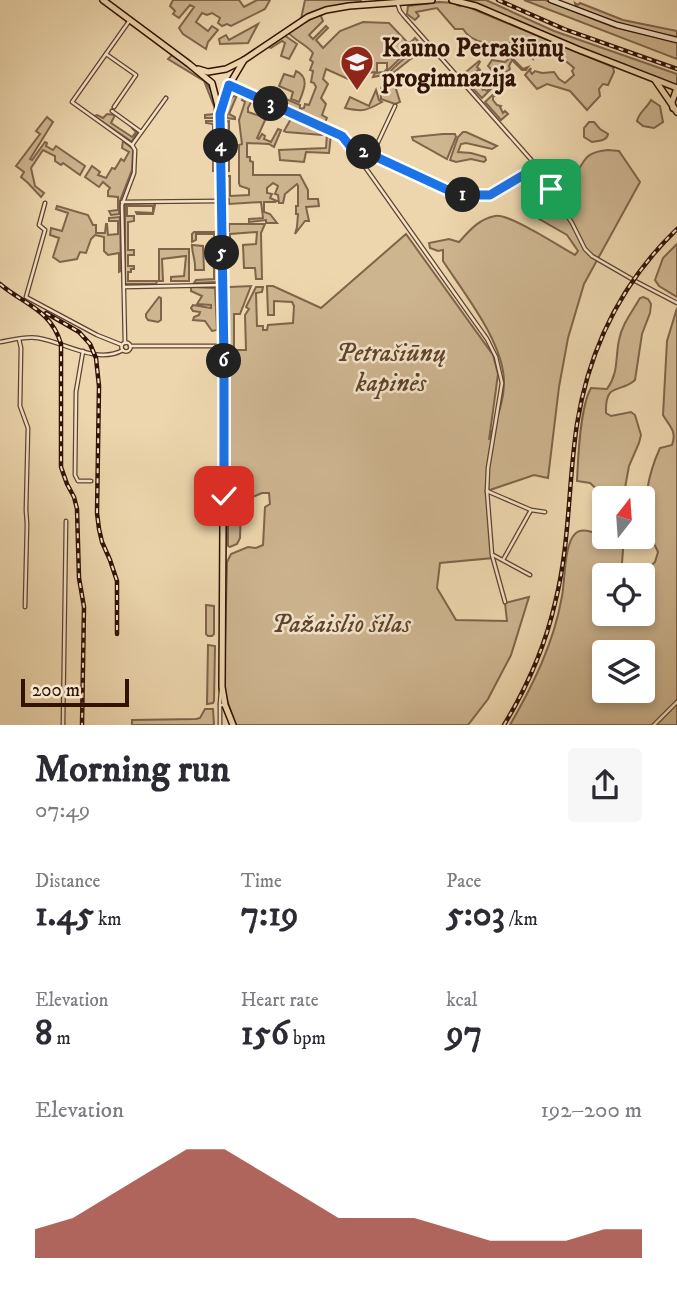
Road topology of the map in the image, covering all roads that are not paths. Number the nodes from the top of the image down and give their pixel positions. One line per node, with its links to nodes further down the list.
1 (103, 0): 6 (main road)
2 (432, 0): 5 (main road)
3 (452, 0): 12 (main road)
4 (551, 0): 7 (main road)
5 (397, 2): 9 (main road); 23 (street)
6 (131, 20): 8 (street); 10 (main road)
7 (677, 40)
8 (106, 54): 19 (street); 20 (street)
9 (244, 60): 11 (main road); 14 (main road)
10 (189, 64): 11 (main road); 13 (main road)
11 (219, 71): 13 (main road); 14 (main road)
12 (652, 78): 17 (main road); 17 (main road)
13 (212, 85): 14 (main road); 18 (main road)
14 (229, 85): 18 (main road); 21 (street)
15 (166, 98): 19 (street)
16 (395, 106): 22 (street)
17 (675, 110)
18 (220, 114): 24 (main road)
19 (141, 132): 20 (street)
20 (132, 145): 25 (street)
21 (354, 151): 22 (street); 38 (street)
22 (372, 155): 23 (street)
23 (537, 167): 29 (street)
24 (222, 201): 25 (street); 27 (main road)
25 (122, 202): 28 (street)
26 (46, 203): 32 (street)
27 (223, 285): 28 (street); 34 (main road)
28 (124, 287): 32 (street)
29 (677, 303)
30 (19, 339): 31 (street); 36 (street); 46 (street)
31 (0, 342)
32 (123, 344): 33 (street); 35 (street)
33 (130, 346): 34 (street); 35 (street)
34 (224, 346): 48 (main road)
35 (123, 350): 36 (street)
36 (83, 351): 37 (street)
37 (91, 481)
38 (487, 491): 39 (street); 42 (street)
39 (531, 510): 40 (street); 43 (street)
40 (545, 512)
41 (66, 520): 49 (street)
42 (492, 555): 43 (street); 45 (street)
43 (503, 560): 44 (street)
44 (530, 575)
45 (505, 602)
46 (25, 607)
47 (677, 702): 52 (street)
48 (223, 705): 50 (street); 51 (main road)
49 (63, 725)
50 (220, 725)
51 (233, 725)
52 (654, 725)

